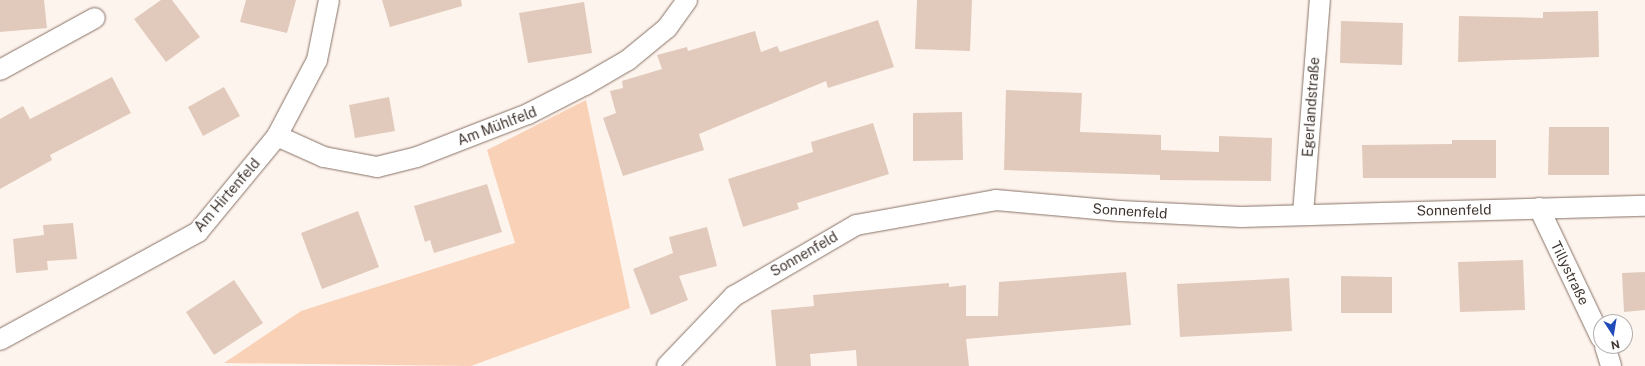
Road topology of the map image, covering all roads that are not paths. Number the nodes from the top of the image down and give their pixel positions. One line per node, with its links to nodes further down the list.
1 (328, 0): 6 (street, Am Hirtenfeld)
2 (687, 0): 6 (street, Am Mühlfeld)
3 (1320, 0): 9 (street, Egerlandstraße)
4 (95, 18): 5 (street)
5 (0, 70)
6 (278, 136): 11 (street, Am Hirtenfeld)
7 (1645, 206): 8 (street, Sonnenfeld)
8 (1539, 208): 9 (street, Sonnenfeld); 10 (street, Tillystraße)
9 (1303, 214): 13 (street, Sonnenfeld)
10 (1593, 321)
11 (0, 340)
12 (1607, 354): 14 (street)
13 (667, 366)
14 (1611, 366)

